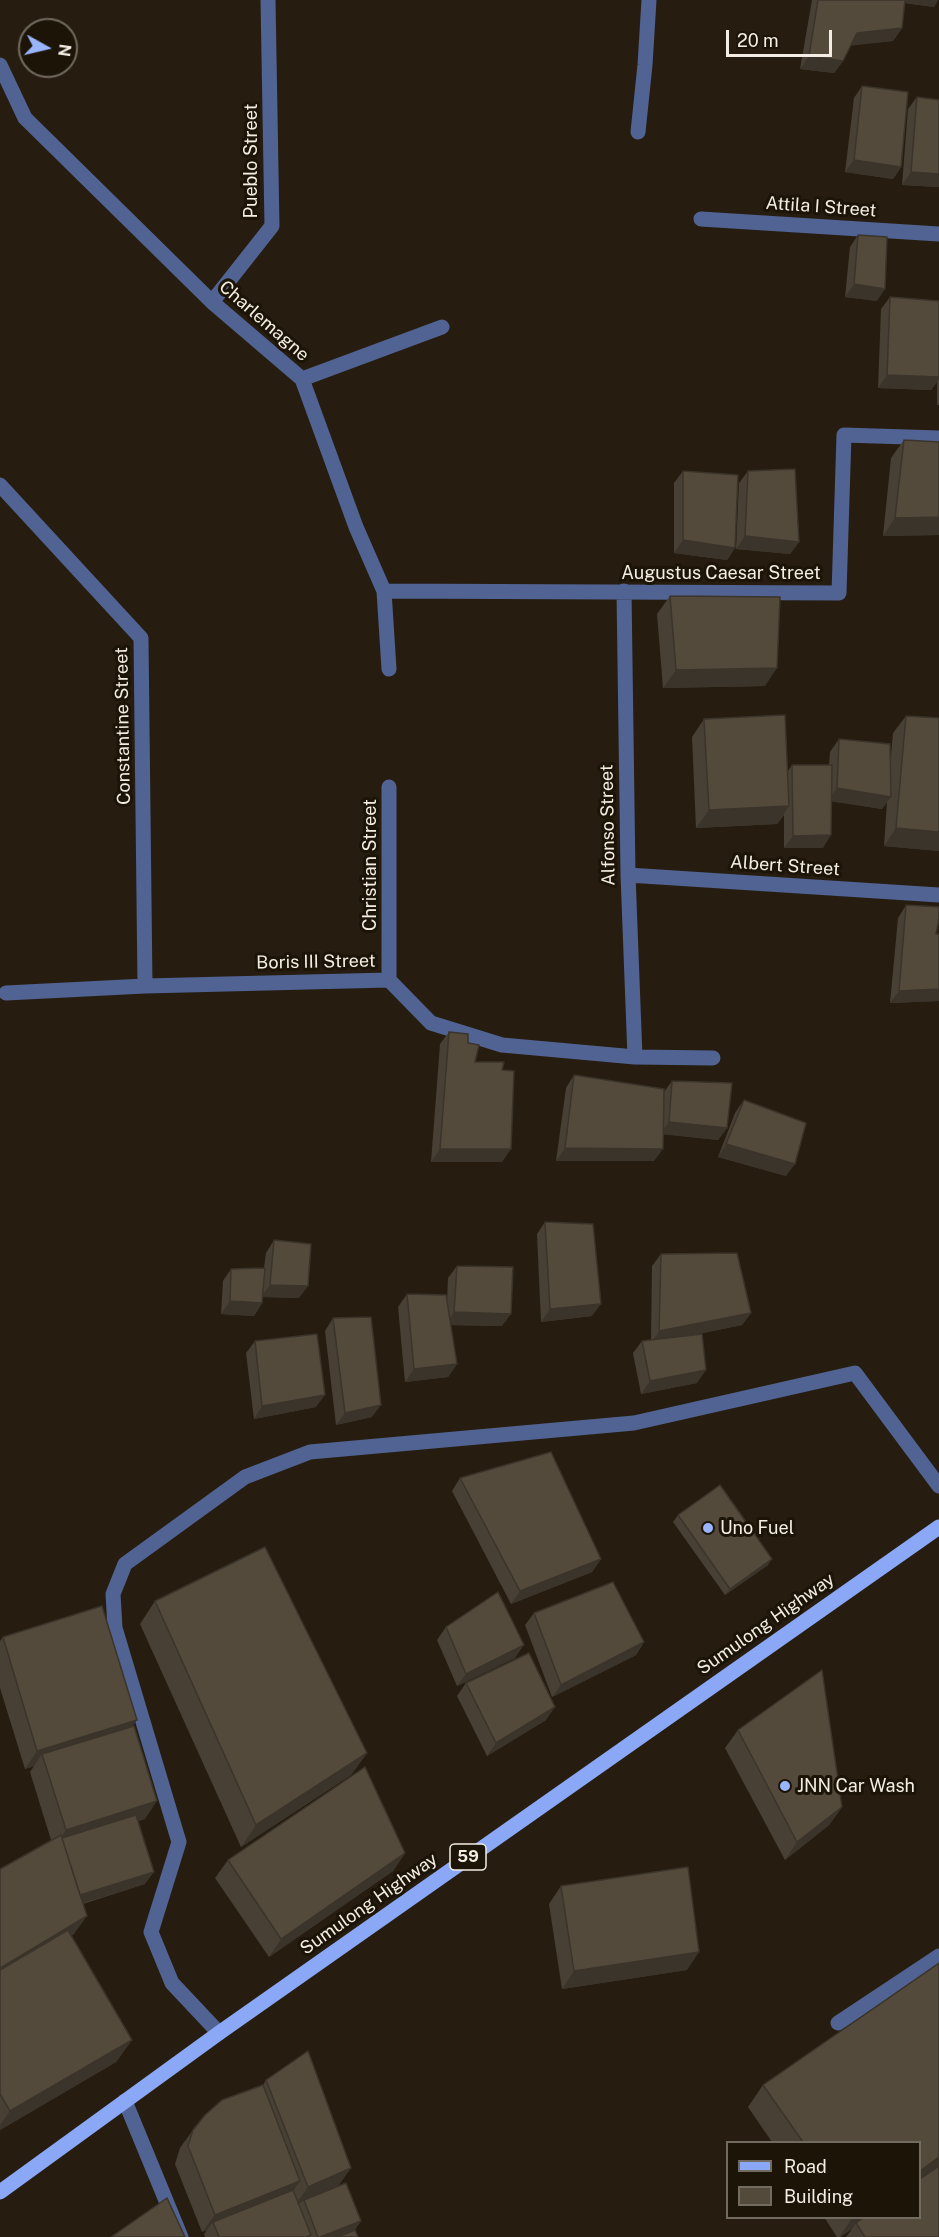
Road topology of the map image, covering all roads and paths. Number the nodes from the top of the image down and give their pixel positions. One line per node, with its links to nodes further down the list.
1 (268, 0): 7 (street, Pueblo Street)
2 (649, 0): 4 (street)
3 (0, 65): 7 (street, Charlemagne)
4 (638, 132)
5 (701, 219): 6 (street, Attila I Street)
6 (939, 234)
7 (212, 302): 9 (street, Charlemagne)
8 (442, 327): 9 (street)
9 (302, 380): 12 (street, Charlemagne)
10 (939, 438): 13 (street, Augustus Caesar Street)
11 (0, 485): 19 (street, Constantine Street)
12 (384, 591): 13 (street, Augustus Caesar Street); 14 (street, Charlemagne)
13 (624, 591): 16 (street, Alfonso Street)
14 (389, 669)
15 (389, 787): 18 (street, Christian Street)
16 (628, 875): 17 (street, Albert Street); 21 (street, Alfonso Street)
17 (939, 895)
18 (389, 980): 19 (street, Boris III Street); 21 (street, Boris III Street)
19 (145, 986): 20 (street, Boris III Street)
20 (6, 993)
21 (635, 1057): 22 (street, Boris III Street)
22 (713, 1058)
23 (939, 1486): 27 (street)
24 (939, 1527): 27 (main road, Sumulong Highway / 59)
25 (939, 1956): 26 (street)
26 (838, 2024)
27 (219, 2033): 28 (main road, Sumulong Highway / 59)
28 (125, 2102): 29 (main road, Sumulong Highway / 59); 30 (street)
29 (0, 2192)
30 (181, 2237)

